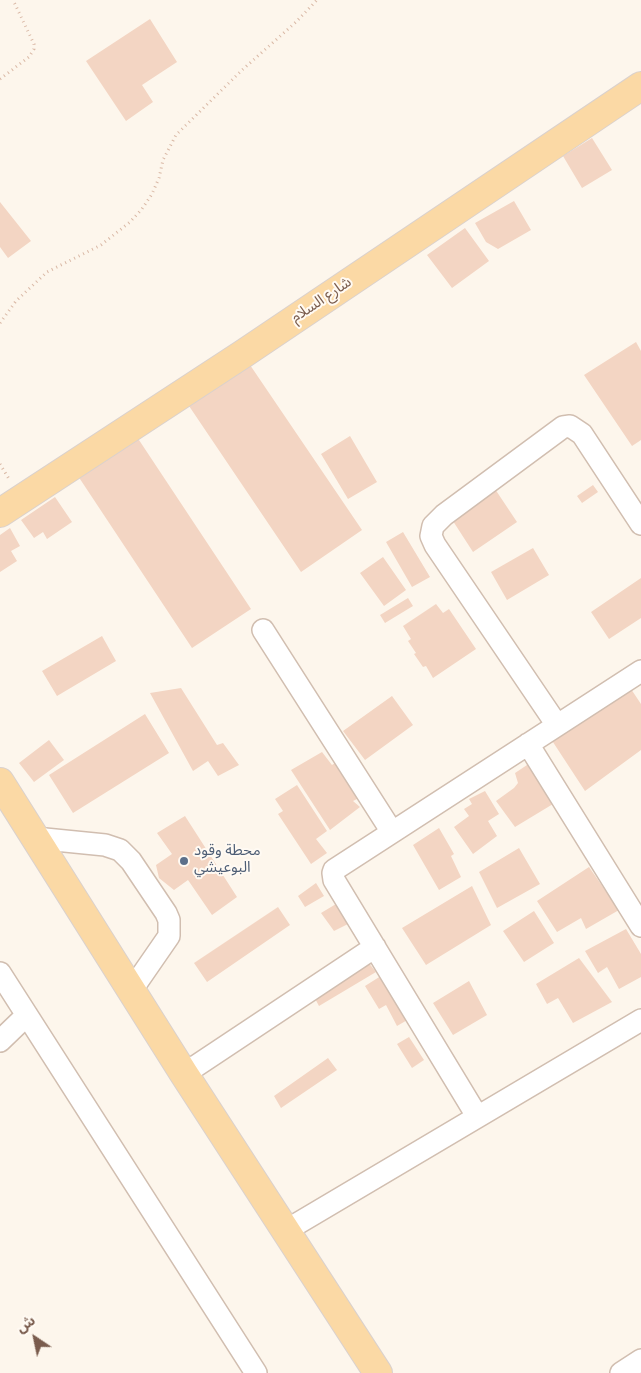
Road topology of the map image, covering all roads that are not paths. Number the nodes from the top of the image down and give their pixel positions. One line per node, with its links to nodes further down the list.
1 (641, 86): 2 (main road, شارع السلام)
2 (0, 513)
3 (641, 524): 6 (street)
4 (263, 630): 9 (street)
5 (641, 671): 6 (street)
6 (557, 725): 7 (street)
7 (528, 744): 9 (street); 11 (street)
8 (0, 782): 10 (main road)
9 (392, 832): 12 (street)
10 (35, 838): 14 (main road); 14 (street)
11 (641, 926)
12 (374, 947): 18 (street); 19 (street)
13 (0, 974): 15 (street)
14 (131, 991): 18 (main road)
15 (27, 1015): 17 (street); 22 (street)
16 (641, 1020): 19 (street)
17 (0, 1040)
18 (184, 1074): 20 (main road)
19 (477, 1116): 20 (street)
20 (285, 1231): 23 (main road)
21 (641, 1360): 24 (street)
22 (256, 1373)
23 (378, 1373)
24 (621, 1373)

